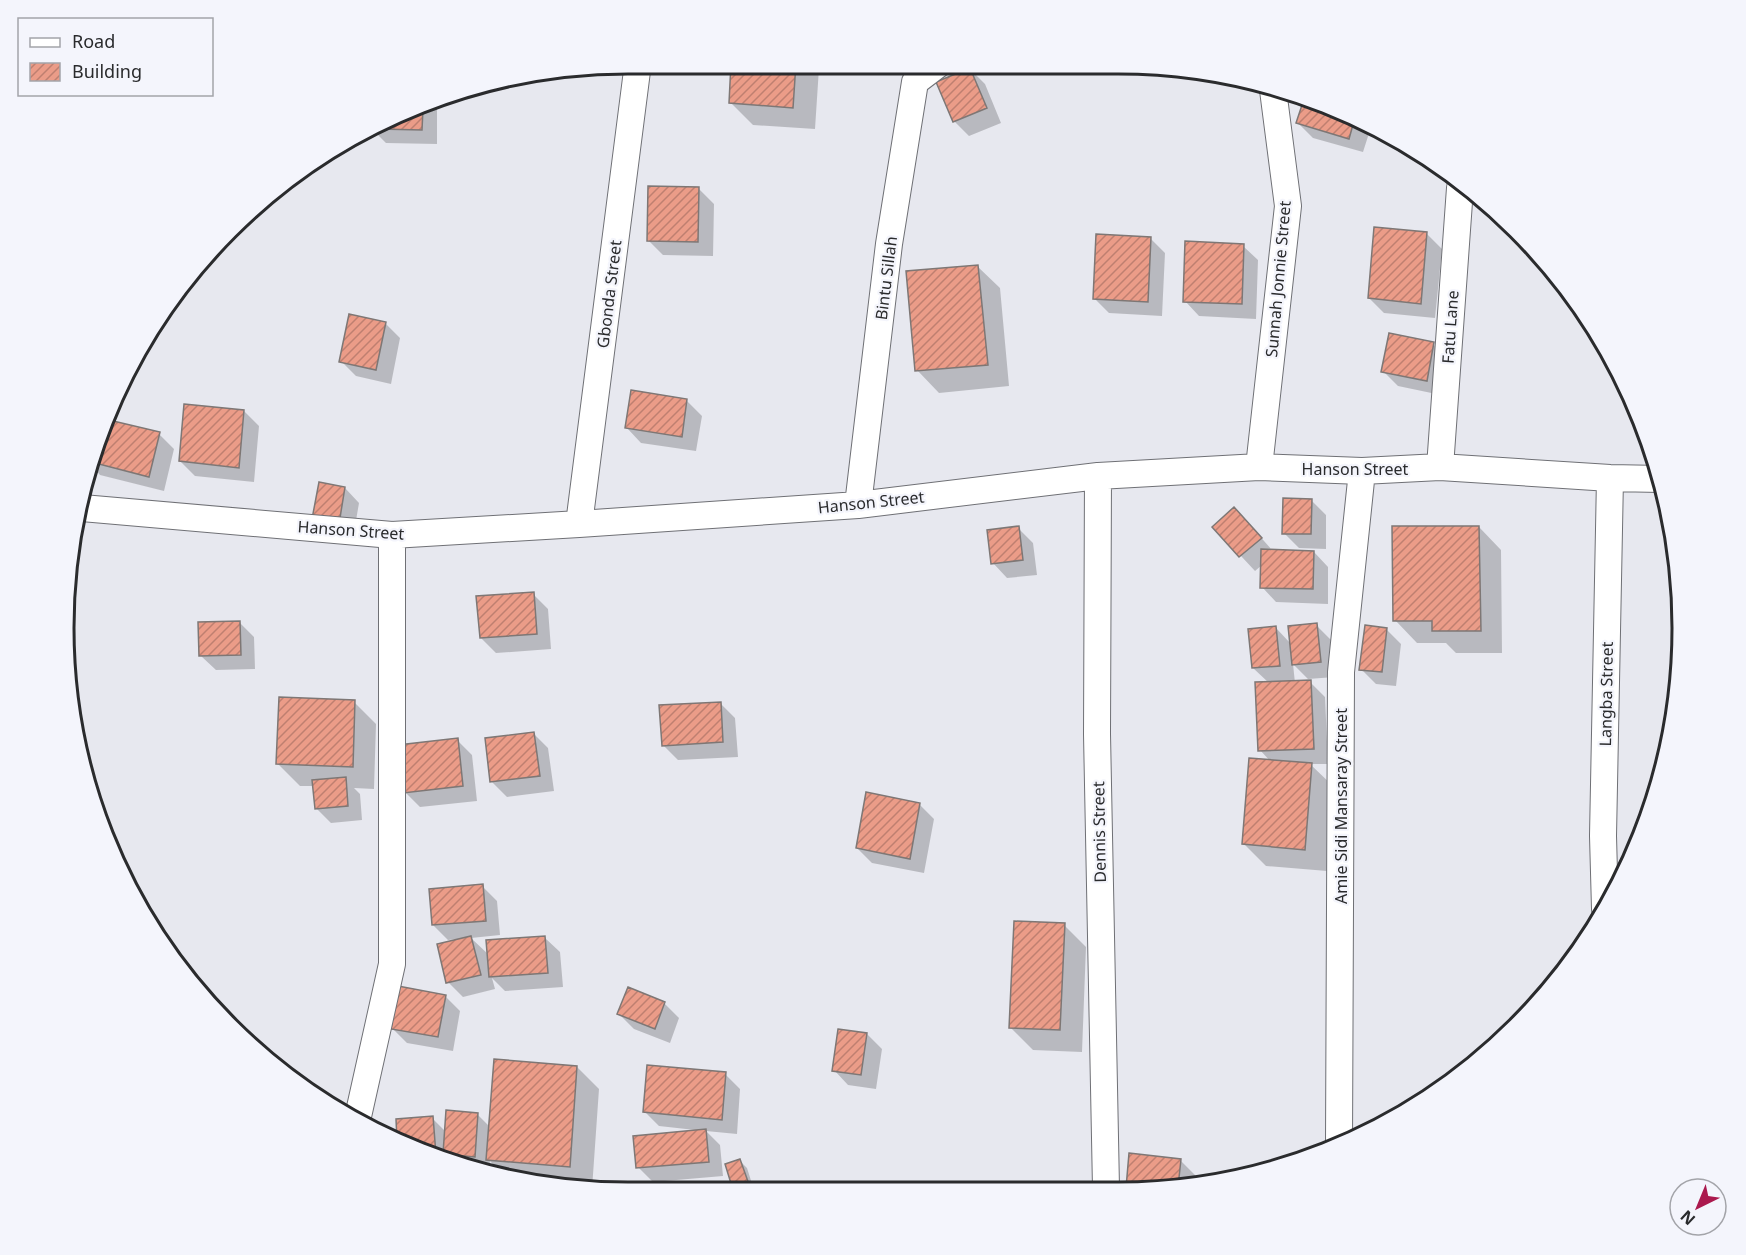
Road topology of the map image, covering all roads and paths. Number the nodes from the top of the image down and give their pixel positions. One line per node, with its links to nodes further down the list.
1 (637, 74): 13 (street, Gbonda Street)
2 (926, 74): 11 (street, Bintu Sillah)
3 (1274, 96): 5 (street, Sunnah Jonnie Street)
4 (1460, 191): 6 (street, Fatu Lane)
5 (1259, 467): 7 (street, Hanson Street); 8 (street, Hanson Street)
6 (1440, 467): 7 (street, Hanson Street); 9 (street, Hanson Street)
7 (1362, 471): 17 (street, Amie Sidi Mansaray Street)
8 (1098, 476): 11 (street, Hanson Street); 18 (street, Dennis Street)
9 (1610, 478): 10 (street, Hanson Street); 15 (street, Langba Street)
10 (1652, 479)
11 (858, 505): 13 (street, Hanson Street)
12 (86, 508): 14 (street, Hanson Street)
13 (579, 524): 14 (street, Hanson Street)
14 (392, 535): 16 (street)
15 (1605, 892)
16 (359, 1112)
17 (1339, 1135)
18 (1106, 1182)

